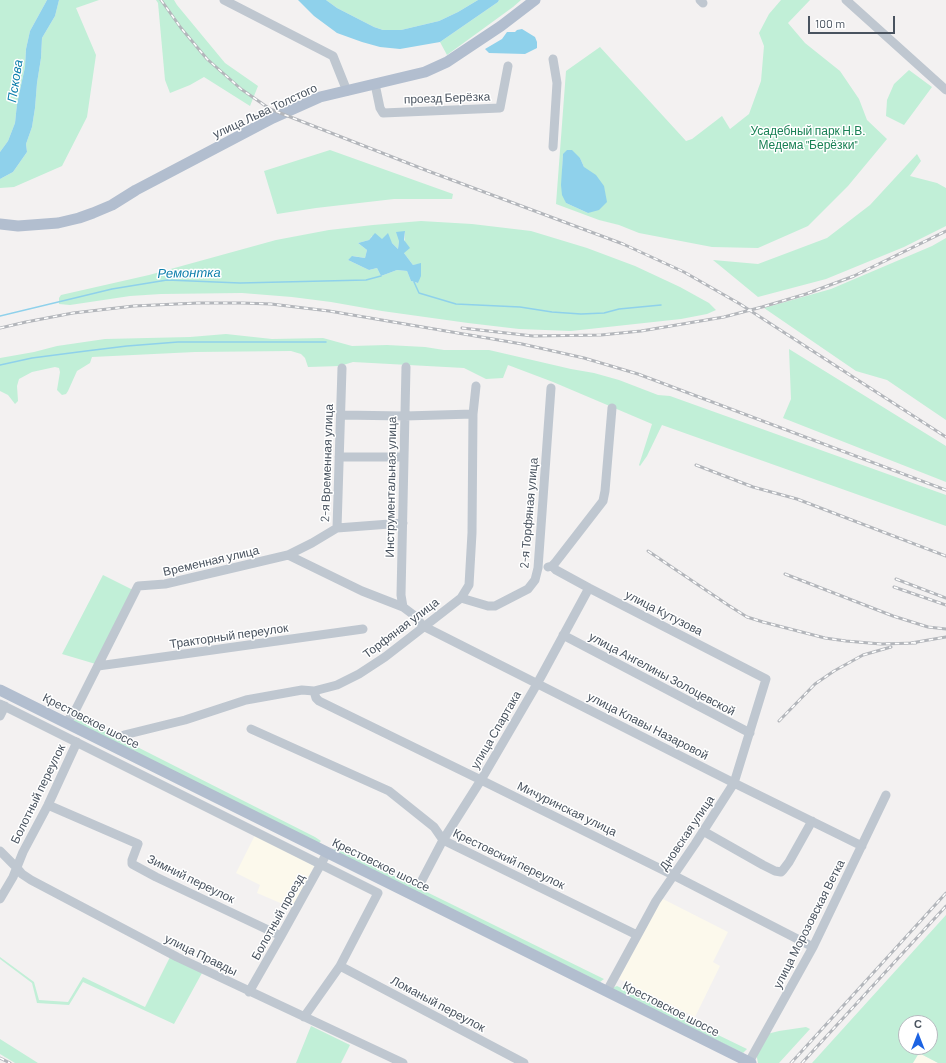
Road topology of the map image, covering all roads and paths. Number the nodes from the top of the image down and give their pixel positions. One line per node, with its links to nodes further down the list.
1 (224, 0): 8 (street)
2 (535, 0): 6 (main road, улица Льва Толстого)
3 (846, 0): 7 (street)
4 (553, 59): 9 (street)
5 (508, 66): 6 (street, проезд Берёзка)
6 (375, 84): 8 (main road, улица Льва Толстого)
7 (946, 90)
8 (347, 91): 10 (main road, улица Льва Толстого)
9 (553, 147)
10 (0, 224)
11 (406, 367): 18 (street, Инструментальная улица)
12 (342, 368): 17 (street, 2-я Временная улица)
13 (476, 386): 16 (street, Торфяная улица)
14 (551, 388): 25 (street, 2-я Торфяная улица)
15 (612, 408): 24 (street)
16 (473, 414): 18 (street); 27 (street, Торфяная улица)
17 (341, 415): 18 (street); 19 (street, 2-я Временная улица)
18 (405, 416): 20 (street, Инструментальная улица)
19 (339, 457): 20 (street); 22 (street, 2-я Временная улица)
20 (404, 457): 21 (street, Инструментальная улица)
21 (403, 523): 22 (street); 28 (street, Инструментальная улица)
22 (337, 528): 23 (street, 2-я Временная улица)
23 (288, 555): 28 (street); 32 (street, Временная улица)
24 (552, 566): 25 (street); 26 (street, улица Кутузова)
25 (538, 568): 27 (street, 2-я Торфяная улица)
26 (588, 588): 31 (street, улица Спартака); 33 (street, улица Кутузова)
27 (461, 598): 29 (street, Торфяная улица)
28 (403, 607): 29 (street)
29 (423, 626): 34 (street, улица Клавы Назаровой); 36 (street, Торфяная улица)
30 (363, 629): 32 (street, Тракторный переулок)
31 (563, 636): 34 (street, улица Спартака); 41 (street, улица Ангелины Золоцевской)
32 (98, 666): 39 (street, Временная улица)
33 (766, 679): 41 (street, Дновская улица)
34 (537, 684): 44 (street, улица Спартака); 45 (street, улица Клавы Назаровой)
35 (0, 690): 39 (main road, Крестовское шоссе)
36 (314, 691): 42 (street, Торфяная улица); 44 (street, Мичуринская улица)
37 (2, 705): 38 (street); 43 (street)
38 (0, 716)
39 (66, 724): 53 (main road, Крестовское шоссе)
40 (251, 729): 50 (street, Крестовский переулок)
41 (750, 733): 45 (street, Дновская улица)
42 (124, 736)
43 (77, 742): 47 (street, Болотный переулок); 54 (street)
44 (481, 780): 50 (street, улица Спартака); 56 (street, Мичуринская улица)
45 (734, 783): 48 (street, улица Клавы Назаровой); 49 (street, Дновская улица)
46 (886, 795): 51 (street, улица Морозовская Ветка)
47 (48, 805): 55 (street, Болотный переулок); 60 (street, Зимний переулок)
48 (812, 821): 49 (street); 51 (street, улица Клавы Назаровой)
49 (703, 831): 56 (street, Дновская улица)
50 (443, 840): 57 (street, улица Спартака); 59 (street, Крестовский переулок)
51 (862, 846): 61 (street, улица Морозовская Ветка)
52 (0, 853): 55 (street, улица Правды)
53 (327, 853): 54 (street, Болотный проезд); 63 (main road, Крестовское шоссе)
54 (321, 865): 60 (street, Болотный проезд); 62 (street)
55 (16, 867): 58 (street, Болотный переулок); 64 (street, улица Правды)
56 (674, 875): 59 (street, Дновская улица); 61 (street, Мичуринская улица)
57 (421, 882)
58 (0, 899)
59 (637, 935): 63 (street, Дновская улица)
60 (281, 936): 64 (street, Болотный проезд)
61 (813, 947): 68 (street, улица Морозовская Ветка)
62 (340, 966): 65 (street); 67 (street, Ломаный переулок)
63 (607, 991): 68 (main road, Крестовское шоссе)
64 (249, 992): 65 (street, улица Правды)
65 (304, 1017): 66 (street, улица Правды)
66 (403, 1063)
67 (524, 1063)
68 (750, 1063)

